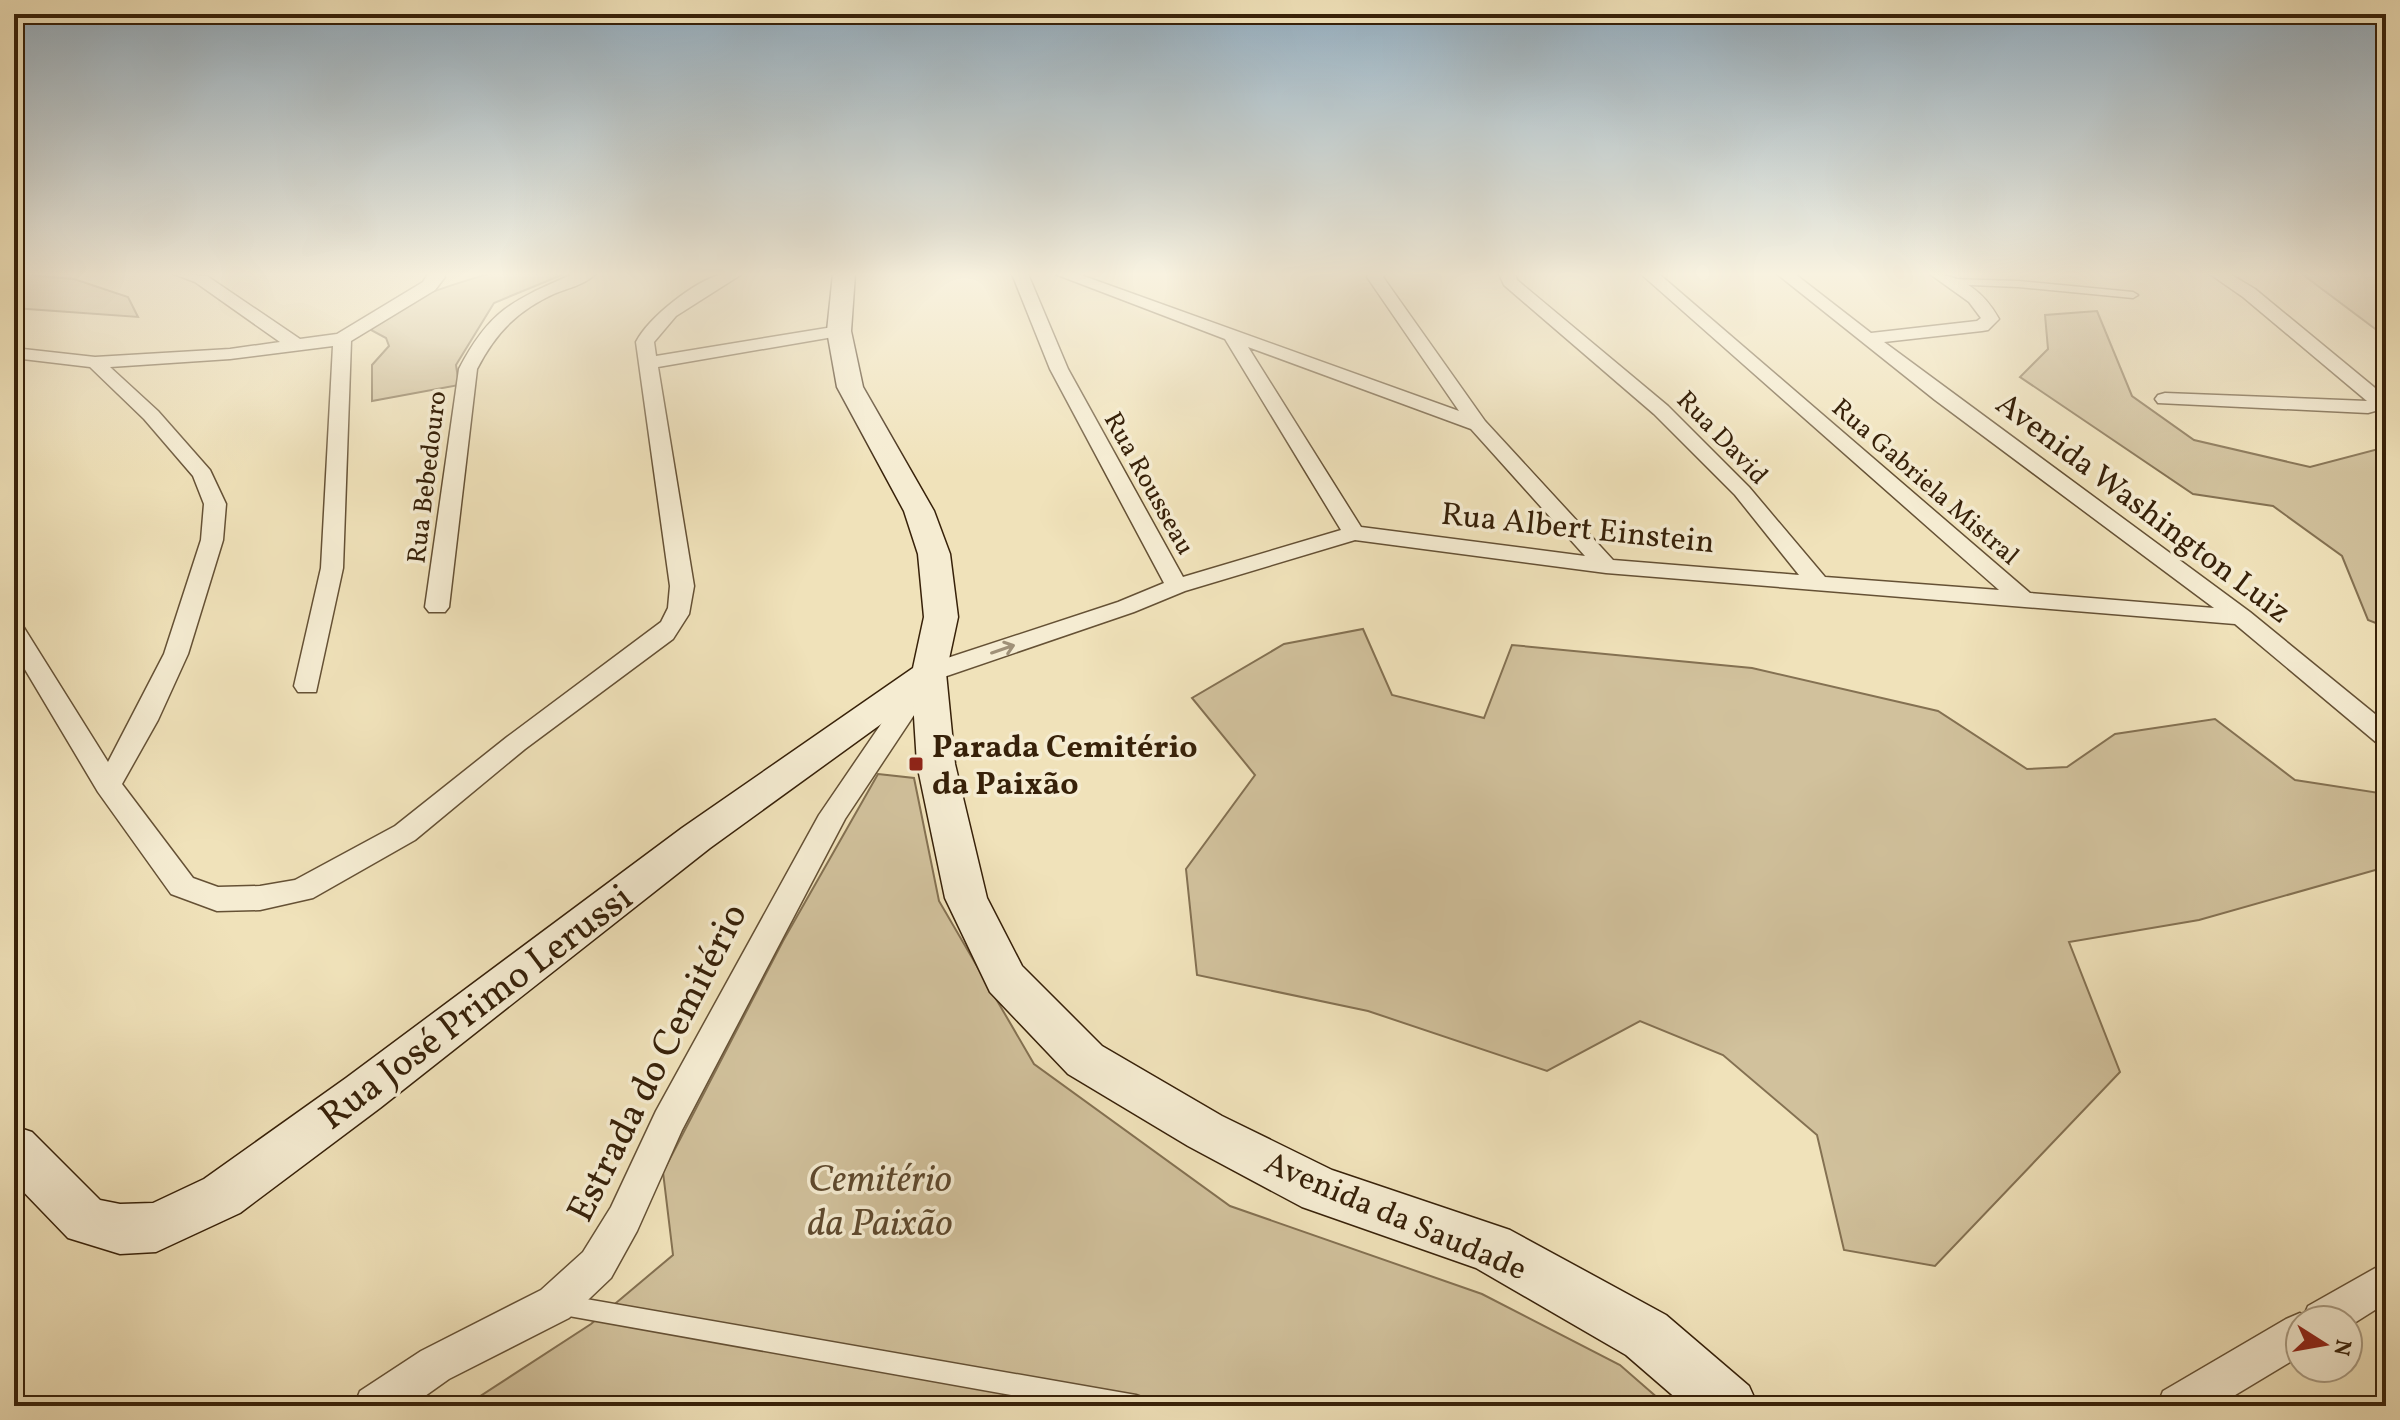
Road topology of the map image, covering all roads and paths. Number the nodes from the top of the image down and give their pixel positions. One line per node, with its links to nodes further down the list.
1 (290, 340): 16 (street)
2 (334, 340): 16 (street)
3 (342, 340): 31 (street)
4 (481, 340): 27 (street, Rua Bebedouro)
5 (646, 340): 19 (street)
6 (783, 340): 19 (street)
7 (841, 340): 30 (main road, Avenida da Saudade)
8 (1047, 340): 25 (street, Rua Rousseau)
9 (1234, 340): 22 (street)
10 (1239, 340): 21 (street)
11 (1419, 340): 21 (street)
12 (1580, 340): 24 (street, Rua David)
13 (1725, 340): 26 (street, Rua Gabriela Mistral)
14 (1873, 340): 28 (street, Avenida Washington Luiz)
15 (2306, 340): 20 (street)
16 (298, 346): 18 (street)
17 (14, 353): 18 (street)
18 (95, 362): 33 (street)
19 (647, 363): 33 (street)
20 (2165, 399)
21 (1478, 425): 23 (street)
22 (1354, 533): 23 (street, Rua Albert Einstein); 25 (street, Rua Albert Einstein)
23 (1606, 566): 24 (street, Rua Albert Einstein)
24 (1820, 585): 26 (street, Rua Albert Einstein)
25 (1177, 586): 30 (street, Rua Albert Einstein, one-way to 25)
26 (2024, 600): 28 (street, Rua Albert Einstein)
27 (437, 607)
28 (2242, 617): 32 (street, Avenida Washington Luiz)
29 (14, 631): 33 (street)
30 (929, 673): 34 (main road, Rua José Primo Lerussi); 36 (street, Estrada do Cemitério); 42 (main road, Avenida da Saudade)
31 (307, 686)
32 (2386, 737)
33 (108, 785)
34 (14, 1148)
35 (2386, 1281): 37 (street)
36 (555, 1304): 40 (street, Estrada do Cemitério); 41 (lane)
37 (2348, 1304)
38 (2284, 1343): 39 (street)
39 (2191, 1403)
40 (375, 1406)
41 (1136, 1406)
42 (1729, 1406)

